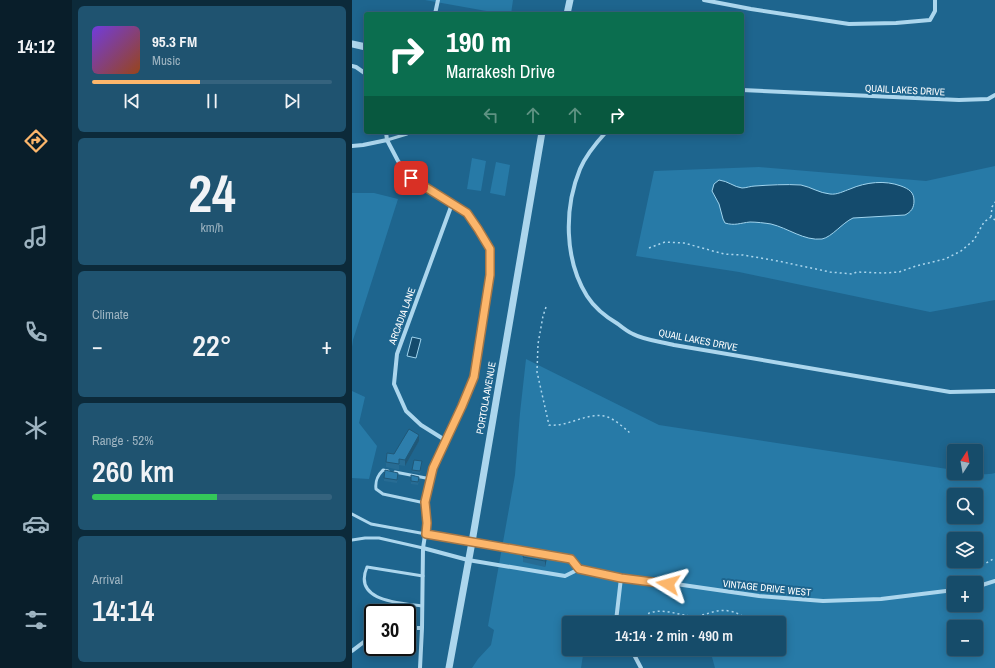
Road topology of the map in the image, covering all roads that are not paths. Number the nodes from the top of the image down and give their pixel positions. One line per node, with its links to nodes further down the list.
1 (438, 0): 5 (street)
2 (570, 0): 6 (street)
3 (704, 0): 4 (street)
4 (934, 0)
5 (435, 12)
6 (567, 12)
7 (352, 44): 8 (street)
8 (364, 47)
9 (352, 66): 10 (street)
10 (364, 73)
11 (744, 90): 12 (street, QUAIL LAKES DRIVE)
12 (995, 95)
13 (386, 134): 17 (street)
14 (404, 134): 17 (lane)
15 (542, 134): 27 (street, PORTOLA AVENUE)
16 (604, 134): 20 (street, QUAIL LAKES DRIVE)
17 (387, 140): 18 (street); 19 (street)
18 (352, 146)
19 (452, 204): 21 (street); 21 (street, ARCADIA LANE)
20 (995, 391)
21 (445, 440): 22 (street)
22 (431, 479): 23 (street); 23 (lane)
23 (425, 502): 25 (street)
24 (352, 514): 25 (lane)
25 (426, 534): 27 (street); 28 (street)
26 (352, 540): 28 (lane)
27 (472, 542): 29 (street); 31 (street, PORTOLA AVENUE)
28 (423, 548): 31 (street); 33 (street)
29 (533, 553)
30 (540, 554): 32 (street, VINTAGE DRIVE WEST)
31 (468, 560): 32 (street); 46 (street, PORTOLA AVENUE)
32 (579, 569): 34 (street, VINTAGE DRIVE WEST)
33 (423, 576): 38 (street); 38 (lane)
34 (621, 578): 37 (street, VINTAGE DRIVE WEST); 39 (street)
35 (995, 581): 36 (street)
36 (983, 585)
37 (947, 591)
38 (422, 606): 41 (street)
39 (617, 616)
40 (416, 628): 41 (street)
41 (422, 628): 45 (street)
42 (364, 641): 43 (street)
43 (352, 651)
44 (635, 656): 47 (street)
45 (420, 668)
46 (449, 668)
47 (641, 668)

